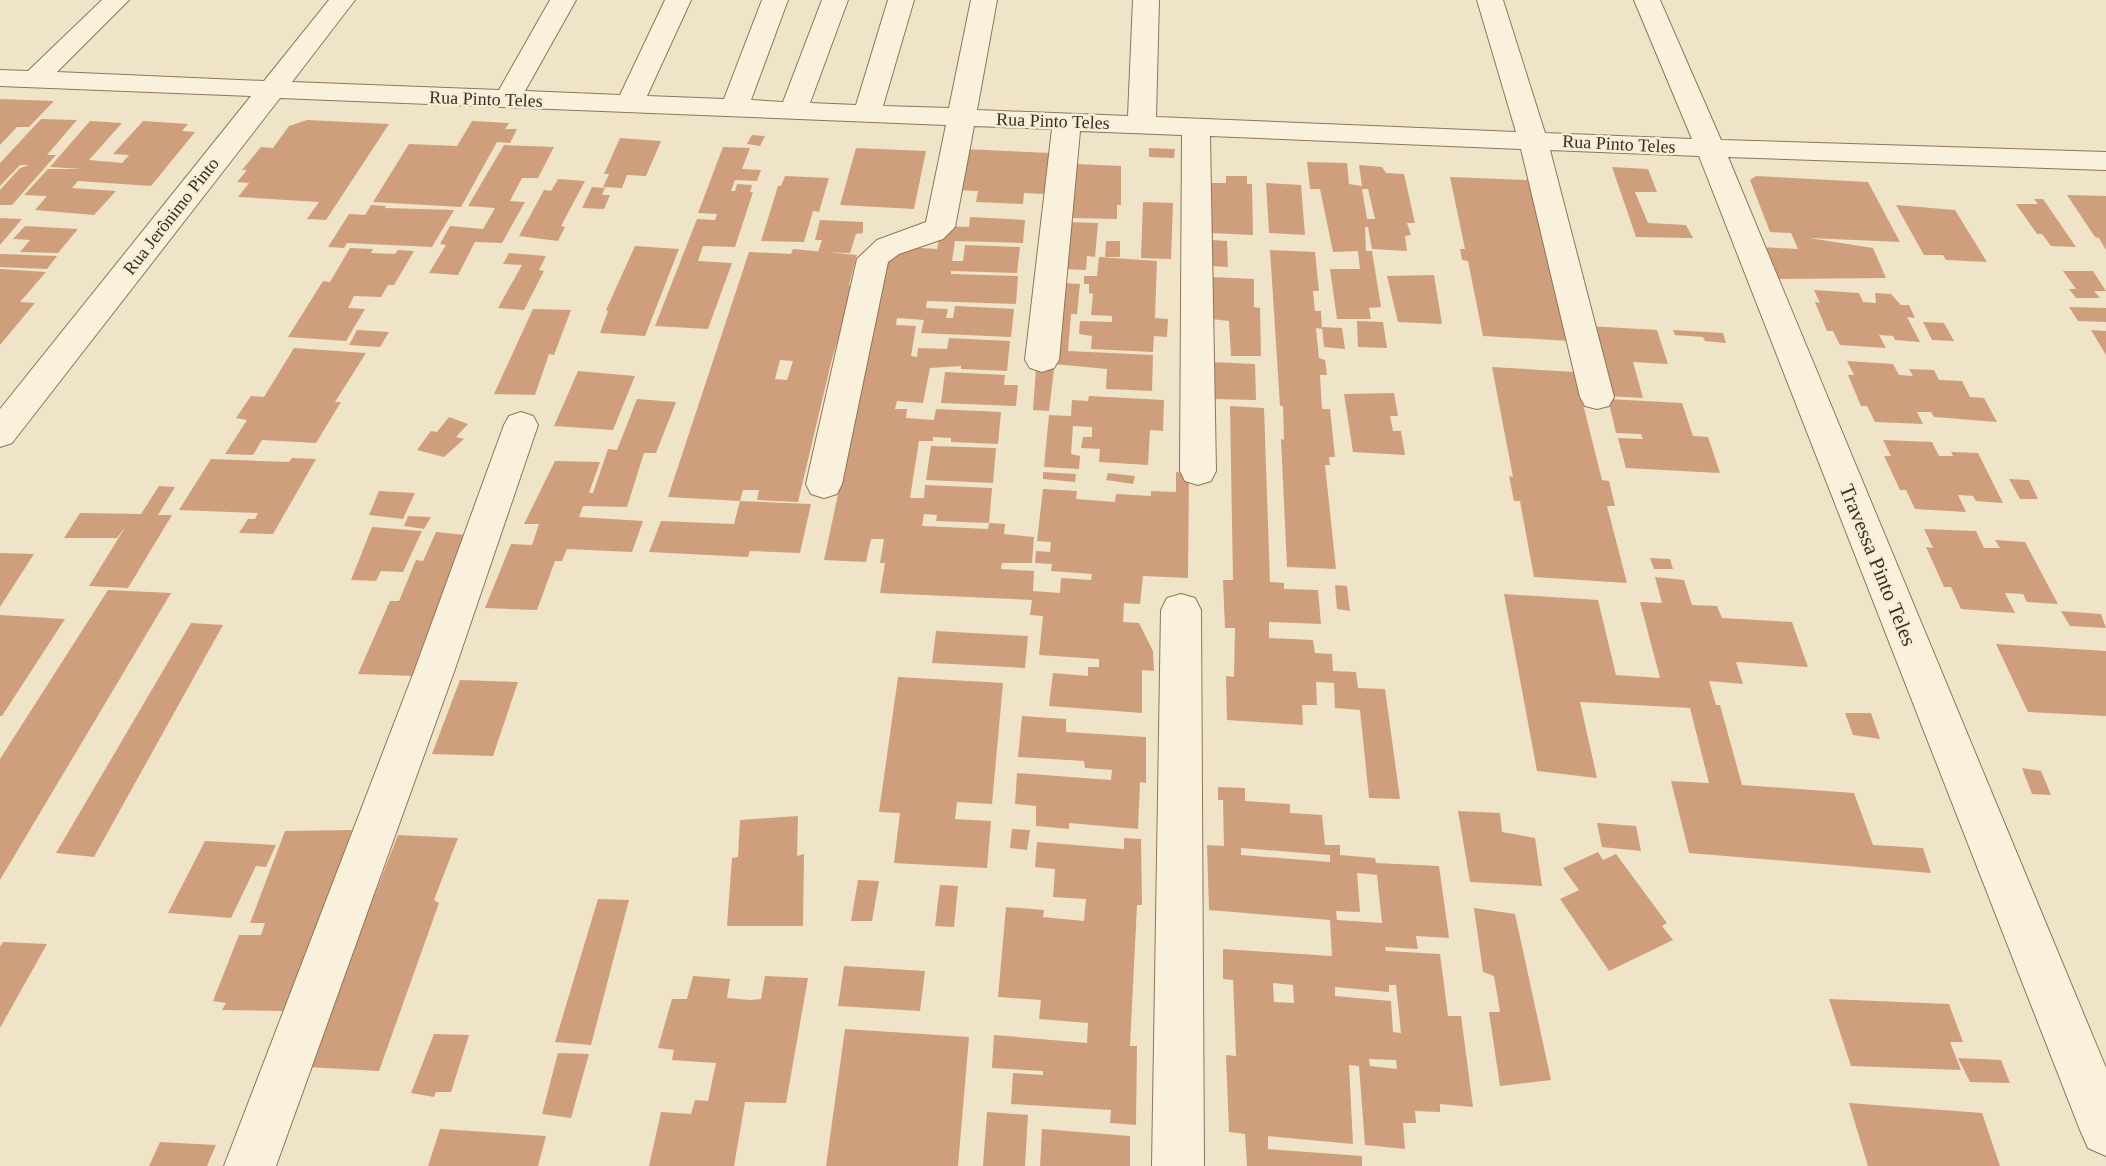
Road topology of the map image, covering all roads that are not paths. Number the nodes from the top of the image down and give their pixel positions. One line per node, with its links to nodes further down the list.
1 (116, 0): 13 (street)
2 (342, 0): 14 (street, Rua Jerônimo Pinto)
3 (563, 0): 15 (street)
4 (678, 0): 16 (street)
5 (775, 0): 17 (street)
6 (835, 0): 18 (street)
7 (901, 0): 19 (street)
8 (984, 0): 20 (street)
9 (1146, 0): 22 (street)
10 (1490, 0): 24 (street)
11 (1647, 0): 25 (street, Travessa Pinto Teles)
12 (0, 78): 13 (street, Rua Pinto Teles)
13 (34, 80): 14 (street, Rua Pinto Teles)
14 (270, 90): 15 (street, Rua Pinto Teles); 30 (street, Rua Jerônimo Pinto)
15 (508, 100): 16 (street, Rua Pinto Teles)
16 (630, 104): 17 (street, Rua Pinto Teles)
17 (734, 108): 18 (street, Rua Pinto Teles)
18 (793, 111): 19 (street, Rua Pinto Teles)
19 (867, 113): 20 (street, Rua Pinto Teles)
20 (963, 117): 21 (street, Rua Pinto Teles); 32 (street)
21 (1067, 122): 22 (street, Rua Pinto Teles); 27 (street)
22 (1142, 124): 23 (street, Rua Pinto Teles)
23 (1196, 127): 24 (street, Rua Pinto Teles); 31 (street)
24 (1533, 140): 25 (street, Rua Pinto Teles); 28 (street)
25 (1710, 148): 26 (street, Rua Pinto Teles); 34 (street, Travessa Pinto Teles)
26 (2106, 161)
27 (1042, 360)
28 (1597, 397)
29 (521, 425): 35 (street)
30 (0, 433)
31 (1198, 471)
32 (824, 484)
33 (1181, 610): 36 (street)
34 (2106, 1130)
35 (250, 1166)
36 (1178, 1166)

